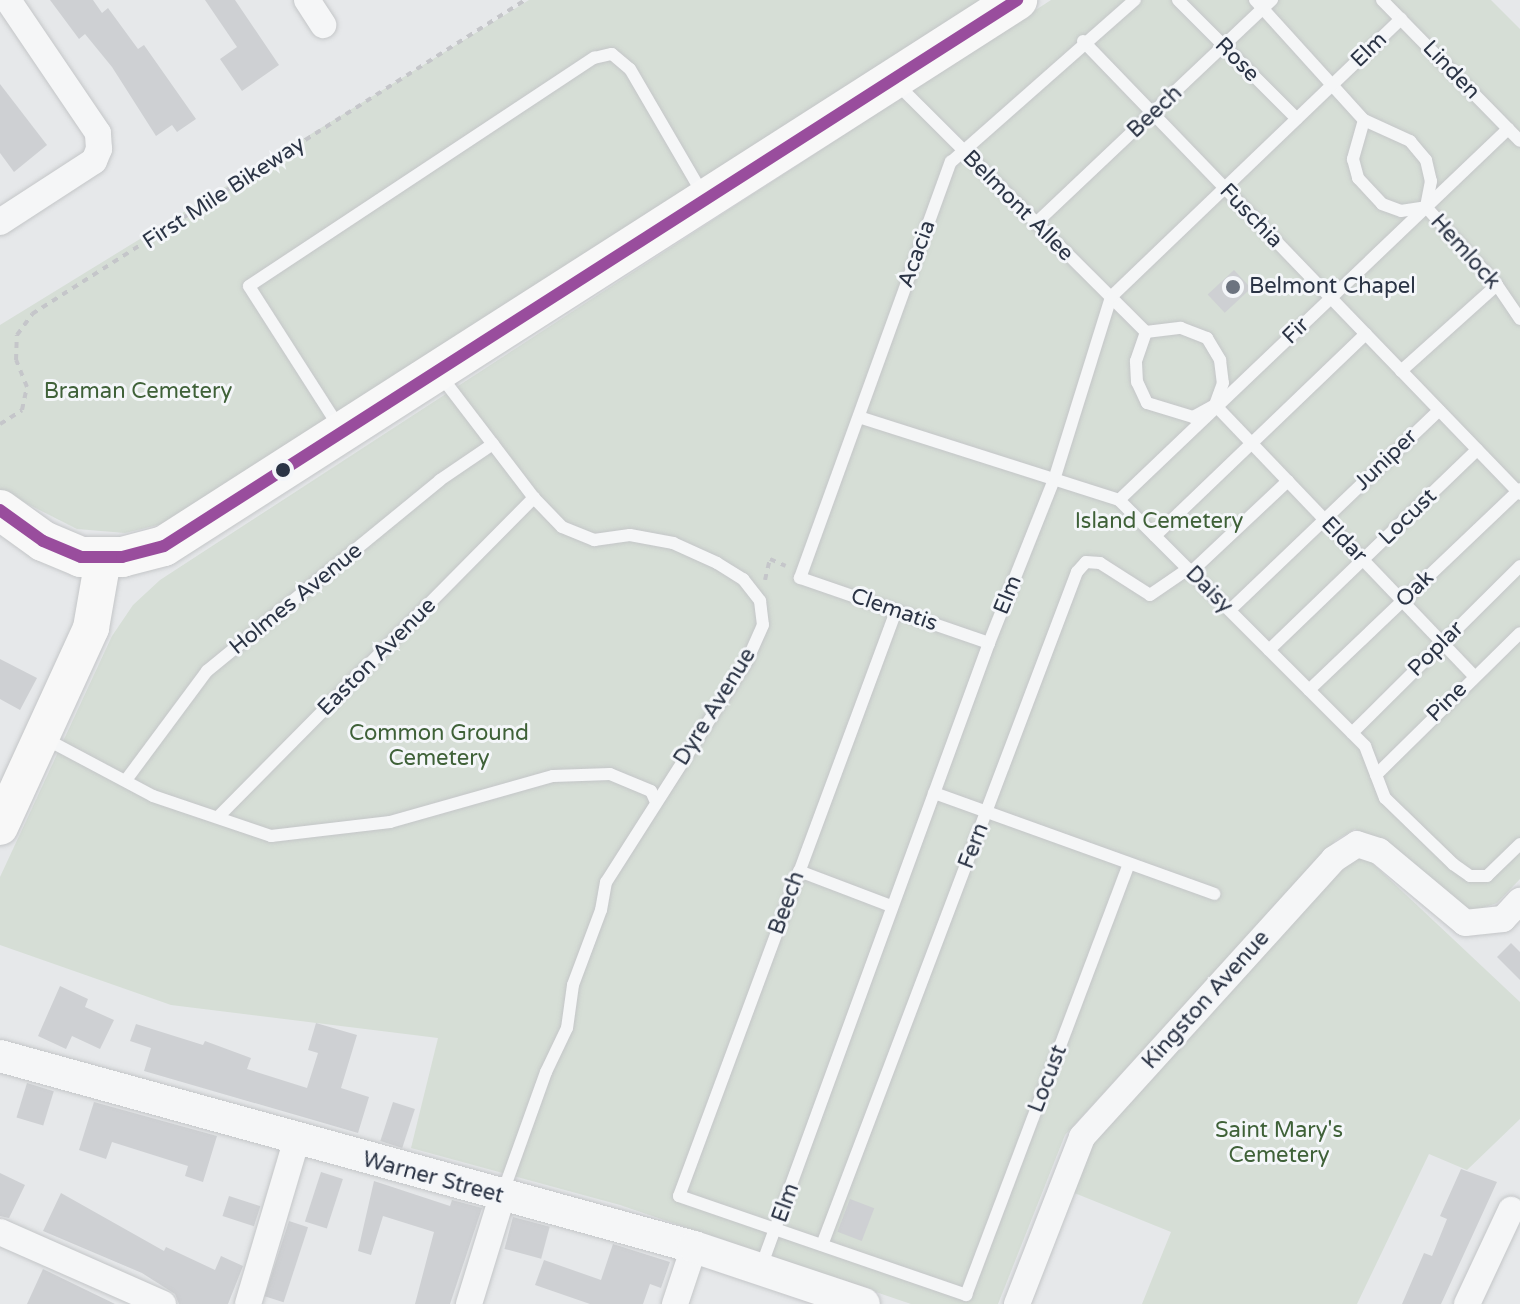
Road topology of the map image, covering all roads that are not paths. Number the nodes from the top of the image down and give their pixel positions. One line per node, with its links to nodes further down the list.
1 (8, 0): 23 (street)
2 (307, 0): 9 (street)
3 (1017, 0): 12 (main road)
4 (1135, 0): 10 (lane, Acacia)
5 (1178, 0): 11 (lane, Rose)
6 (1382, 0): 8 (lane, Linden)
7 (1263, 3): 11 (lane, Beech); 13 (lane, Hemlock)
8 (1401, 19): 13 (lane, Elm); 17 (lane, Linden)
9 (323, 25)
10 (1083, 41): 14 (lane, Fuschia); 19 (lane, Acacia)
11 (1224, 46): 14 (lane, Beech); 15 (lane, Rose)
12 (892, 79): 19 (lane, Belmont Allee); 21 (main road)
13 (1333, 84): 15 (lane, Elm); 16 (lane, Hemlock)
14 (1153, 114): 20 (lane, Fuschia); 24 (lane, Beech)
15 (1297, 119): 20 (lane, Elm)
16 (1364, 120): 22 (lane, Hemlock); 22 (lane, Hemlock)
17 (1508, 129): 18 (lane, Linden); 22 (lane, Fir)
18 (1520, 141)
19 (962, 151): 24 (lane, Belmont Allee); 35 (lane, Acacia)
20 (1225, 188): 26 (lane, Elm); 27 (lane, Fuschia)
21 (706, 198): 32 (main road); 36 (lane)
22 (1426, 207): 25 (lane, Hemlock); 27 (lane, Fir)
23 (0, 222)
24 (1036, 223): 26 (lane, Belmont Allee)
25 (1497, 285): 28 (lane, Hemlock); 31 (lane)
26 (1111, 297): 29 (lane, Belmont Allee); 40 (lane, Elm)
27 (1330, 297): 30 (lane, Fuschia); 33 (lane, Fir)
28 (1520, 319)
29 (1146, 332): 33 (lane); 33 (lane)
30 (1366, 334): 31 (lane, Fuschia); 38 (lane)
31 (1401, 371): 34 (lane, Fuschia)
32 (438, 372): 36 (main road); 37 (lane)
33 (1215, 405): 38 (lane, Eldar); 44 (lane, Fir)
34 (1439, 410): 39 (lane, Fuschia); 46 (lane, Juniper)
35 (859, 417): 40 (lane, Daisy); 52 (lane, Acacia)
36 (343, 433): 48 (main road)
37 (493, 444): 43 (lane); 65 (lane, Holmes Avenue)
38 (1252, 444): 41 (lane, Eldar); 47 (lane)
39 (1477, 450): 42 (lane, Fuschia); 49 (lane, Locust)
40 (1054, 480): 44 (lane, Daisy); 57 (lane, Elm)
41 (1288, 481): 46 (lane, Eldar); 51 (lane)
42 (1519, 492): 53 (lane, Oak)
43 (534, 498): 67 (lane, Dyre Avenue); 69 (lane, Easton Avenue)
44 (1119, 500): 47 (lane, Daisy)
45 (0, 510): 48 (main road)
46 (1324, 519): 49 (lane, Eldar); 54 (lane, Juniper)
47 (1155, 536): 51 (lane, Daisy)
48 (103, 559): 63 (main road)
49 (1363, 560): 53 (lane, Eldar); 59 (lane, Locust)
50 (1520, 566): 58 (lane, Poplar)
51 (1190, 570): 54 (lane, Daisy); 68 (lane, Fern)
52 (801, 574): 55 (lane, Clematis)
53 (1402, 601): 58 (lane, Eldar); 61 (lane, Oak)
54 (1230, 610): 59 (lane, Daisy)
55 (896, 611): 57 (lane, Clematis); 73 (lane, Beech)
56 (1520, 633): 60 (lane, Pine)
57 (989, 643): 66 (lane, Elm)
58 (1443, 643): 60 (lane, Eldar); 62 (lane, Poplar)
59 (1269, 650): 61 (lane, Daisy)
60 (1474, 676): 64 (lane, Pine)
61 (1309, 690): 62 (lane, Daisy)
62 (1352, 733): 64 (lane, Daisy)
63 (41, 737): 65 (lane); 70 (main road)
64 (1376, 775): 71 (lane, Daisy)
65 (126, 780): 69 (lane)
66 (934, 793): 68 (lane); 76 (lane, Elm)
67 (655, 800): 69 (lane); 79 (lane, Dyre Avenue)
68 (987, 812): 72 (lane); 83 (lane, Fern)
69 (219, 816)
70 (0, 827)
71 (1520, 844)
72 (1129, 864): 74 (lane); 83 (lane, Locust)
73 (799, 871): 76 (lane); 81 (lane, Beech)
74 (1214, 894)
75 (1520, 901): 91 (street, Kingston Avenue)
76 (891, 906): 81 (lane, Elm)
77 (0, 1056): 78 (street, Warner Street)
78 (296, 1142): 79 (street, Warner Street); 87 (street)
79 (502, 1197): 84 (street, Warner Street); 88 (street)
80 (1511, 1210): 92 (street)
81 (777, 1230): 83 (lane); 85 (lane, Elm)
82 (0, 1232): 86 (street)
83 (822, 1245)
84 (694, 1247): 85 (street, Warner Street); 89 (street)
85 (761, 1267): 90 (street, Warner Street)
86 (163, 1304)
87 (248, 1304)
88 (469, 1304)
89 (675, 1304)
90 (864, 1304)
91 (1017, 1304)
92 (1467, 1304)

